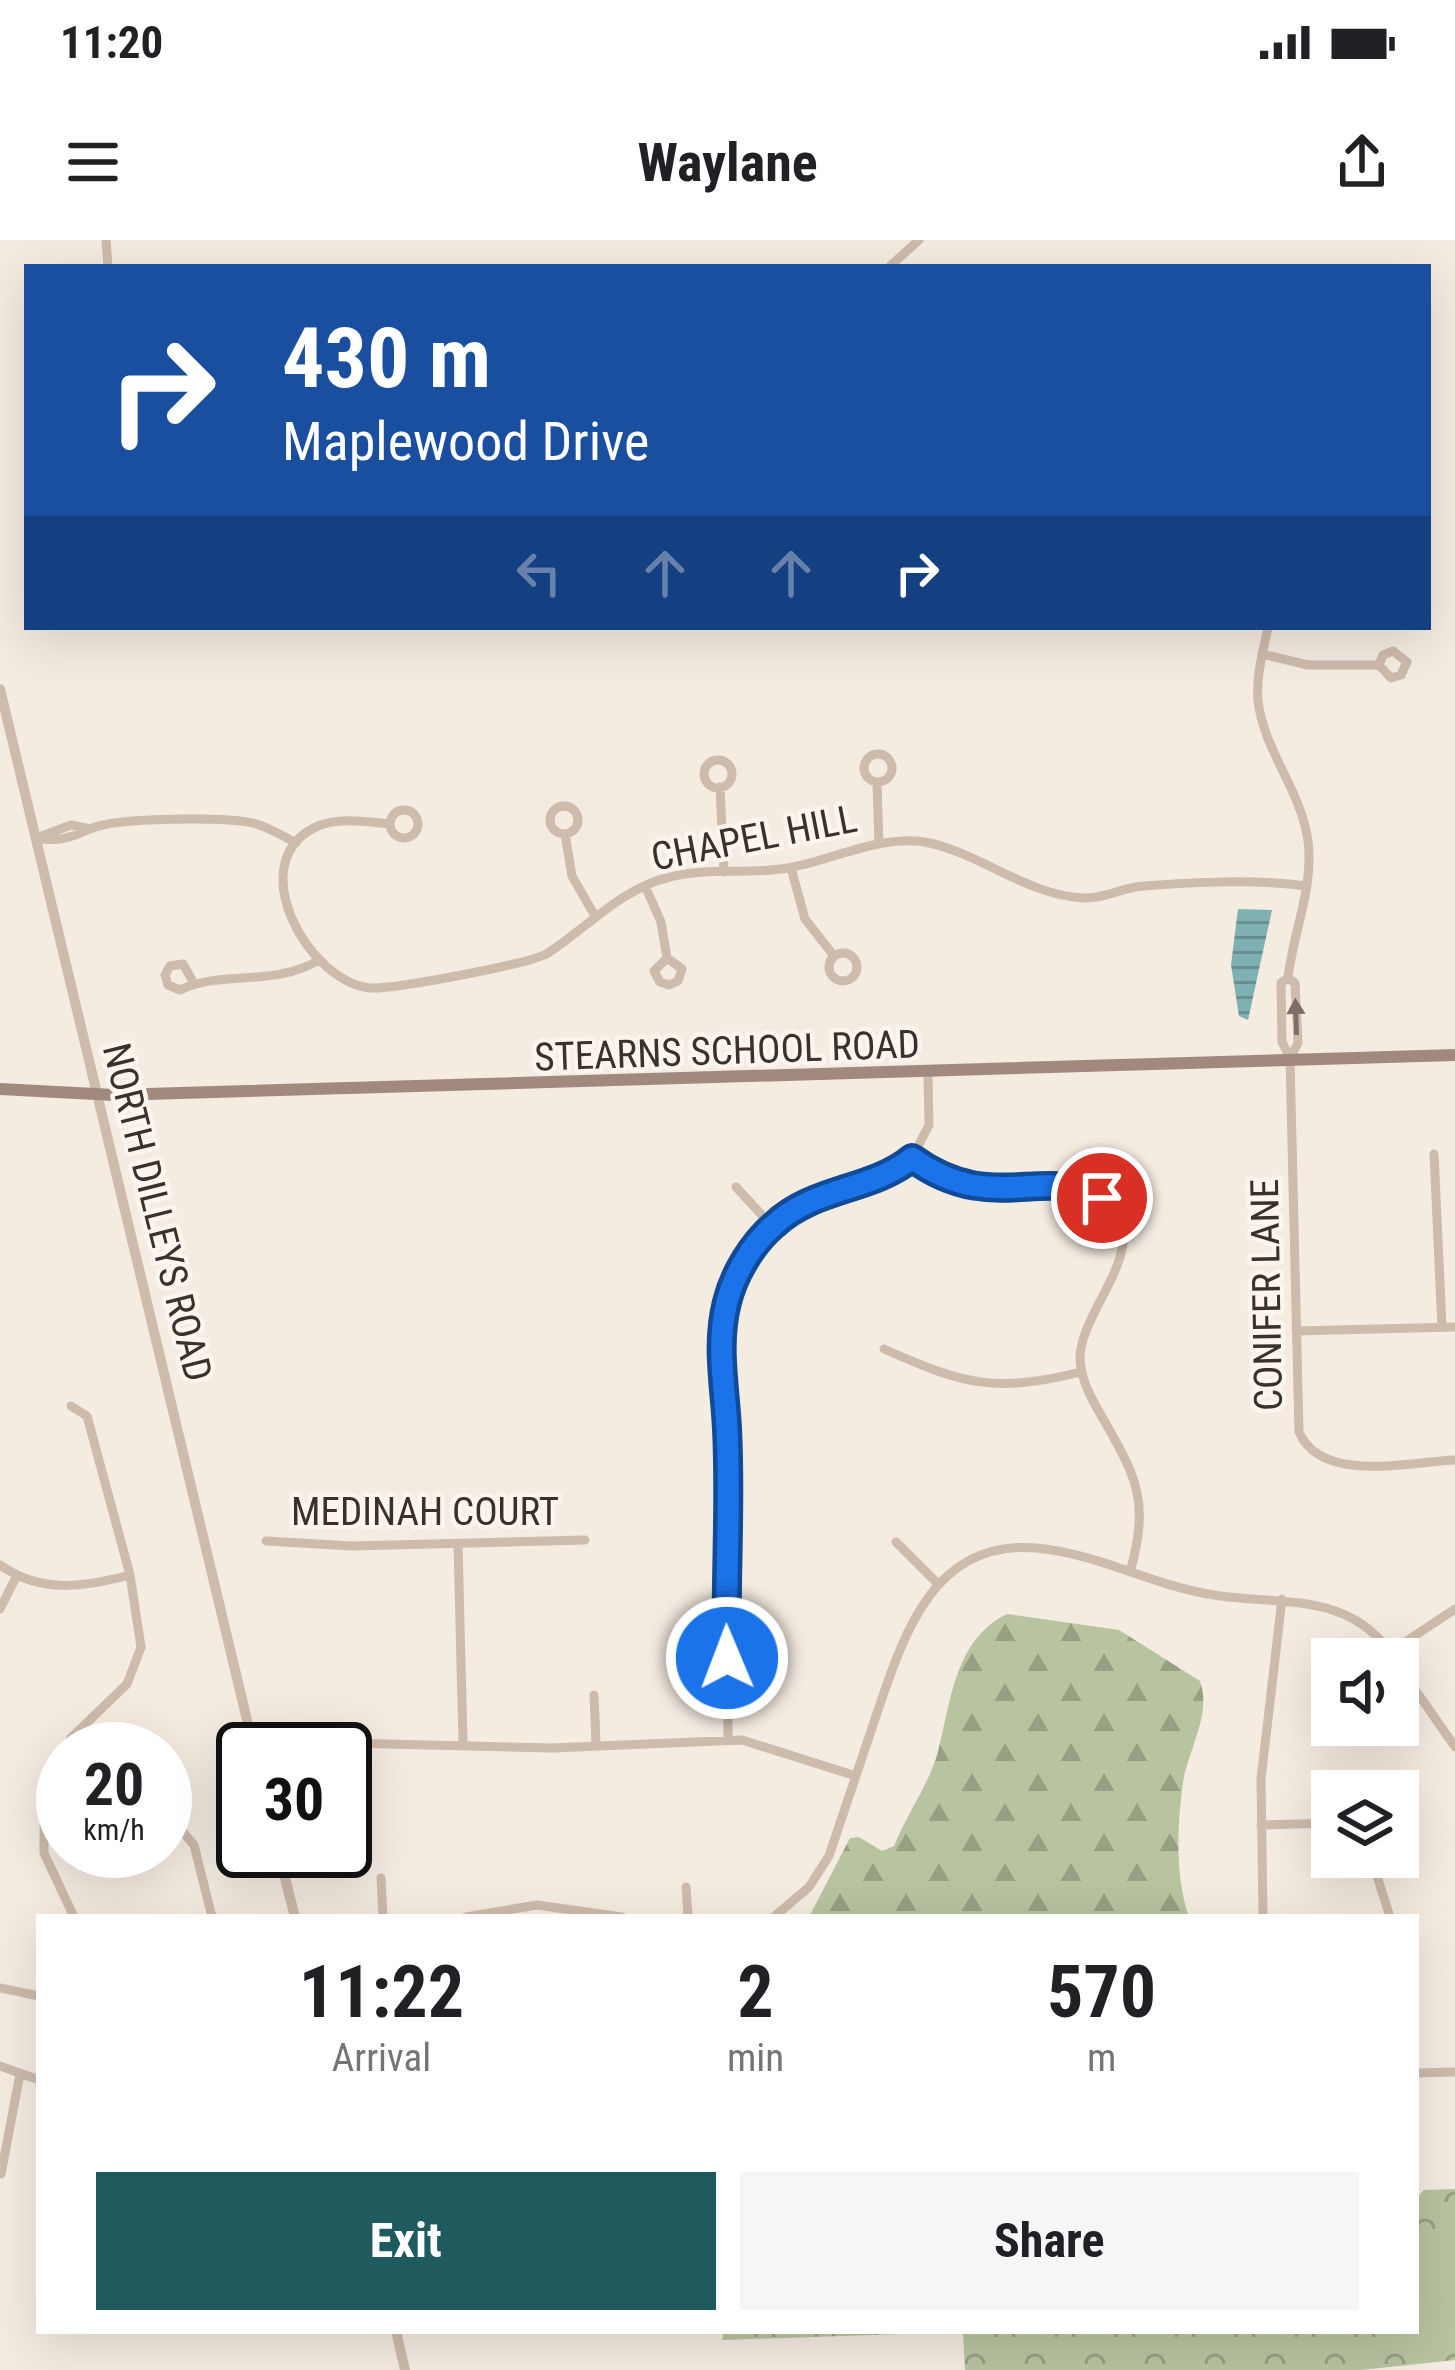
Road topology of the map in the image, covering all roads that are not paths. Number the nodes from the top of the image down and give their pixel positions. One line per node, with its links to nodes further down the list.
1 (919, 240): 2 (street)
2 (892, 264)
3 (1267, 630): 4 (street, CONIFER LANE)
4 (1262, 654): 5 (street); 17 (street, CONIFER LANE)
5 (1379, 665)
6 (0, 689): 11 (street, NORTH DILLEYS ROAD)
7 (877, 783): 13 (street)
8 (720, 787): 15 (street)
9 (390, 824): 12 (street)
10 (565, 834): 18 (street)
11 (36, 838): 12 (street); 27 (street, NORTH DILLEYS ROAD)
12 (296, 843): 21 (street)
13 (879, 844): 14 (street, CHAPEL HILL); 17 (street, CHAPEL HILL)
14 (791, 868): 15 (street, CHAPEL HILL); 19 (street)
15 (724, 872): 16 (street, CHAPEL HILL)
16 (645, 886): 18 (street, CHAPEL HILL); 20 (street)
17 (1307, 886): 24 (street, CONIFER LANE)
18 (596, 916): 21 (street, CHAPEL HILL)
19 (834, 956)
20 (667, 958)
21 (319, 960): 22 (street)
22 (192, 980)
23 (1455, 1054): 24 (main road, STEARNS SCHOOL ROAD)
24 (1291, 1058): 25 (main road, STEARNS SCHOOL ROAD); 34 (street, CONIFER LANE)
25 (928, 1074): 27 (main road, STEARNS SCHOOL ROAD); 29 (street)
26 (0, 1089): 27 (main road, STEARNS SCHOOL ROAD)
27 (98, 1095): 55 (street, NORTH DILLEYS ROAD)
28 (1434, 1154): 32 (street)
29 (912, 1158): 31 (street); 36 (street)
30 (736, 1186): 31 (street)
31 (772, 1226): 56 (street)
32 (1442, 1327): 33 (street); 34 (street)
33 (1455, 1327)
34 (1295, 1331): 38 (street, CONIFER LANE)
35 (884, 1349): 36 (street)
36 (1082, 1372): 44 (street)
37 (71, 1406): 46 (street)
38 (1455, 1460)
39 (585, 1540): 42 (street, MEDINAH COURT)
40 (266, 1541): 42 (street, MEDINAH COURT)
41 (896, 1542): 47 (street)
42 (458, 1544): 57 (street)
43 (0, 1564): 45 (street)
44 (1130, 1572): 47 (street); 48 (street)
45 (16, 1575): 46 (street); 49 (street)
46 (130, 1575): 70 (street)
47 (937, 1583): 61 (street)
48 (1282, 1599): 51 (street); 63 (street)
49 (0, 1609)
50 (1455, 1609): 52 (street)
51 (1371, 1638)
52 (1419, 1639)
53 (594, 1695): 59 (street)
54 (1419, 1695): 60 (street)
55 (248, 1722)
56 (728, 1739): 59 (street); 61 (street)
57 (463, 1742): 58 (street); 59 (street)
58 (372, 1743)
59 (596, 1743)
60 (1455, 1748)
61 (856, 1776): 77 (street)
62 (1311, 1824): 63 (street)
63 (1261, 1825): 78 (street)
64 (192, 1843): 71 (street)
65 (285, 1878): 72 (street)
66 (381, 1878): 73 (street)
67 (1378, 1878): 79 (street)
68 (686, 1887): 76 (street)
69 (537, 1911): 74 (street); 75 (street)
70 (73, 1914)
71 (211, 1914)
72 (294, 1914)
73 (383, 1914)
74 (502, 1914)
75 (580, 1914)
76 (688, 1914)
77 (783, 1914)
78 (1263, 1914)
79 (1389, 1914)
80 (0, 1988): 81 (street)
81 (36, 1995)
82 (0, 2066): 85 (street)
83 (1455, 2072): 84 (street)
84 (1419, 2073)
85 (20, 2074): 86 (street); 87 (street)
86 (36, 2079)
87 (2, 2174)
88 (397, 2334): 89 (street)
89 (405, 2370)

